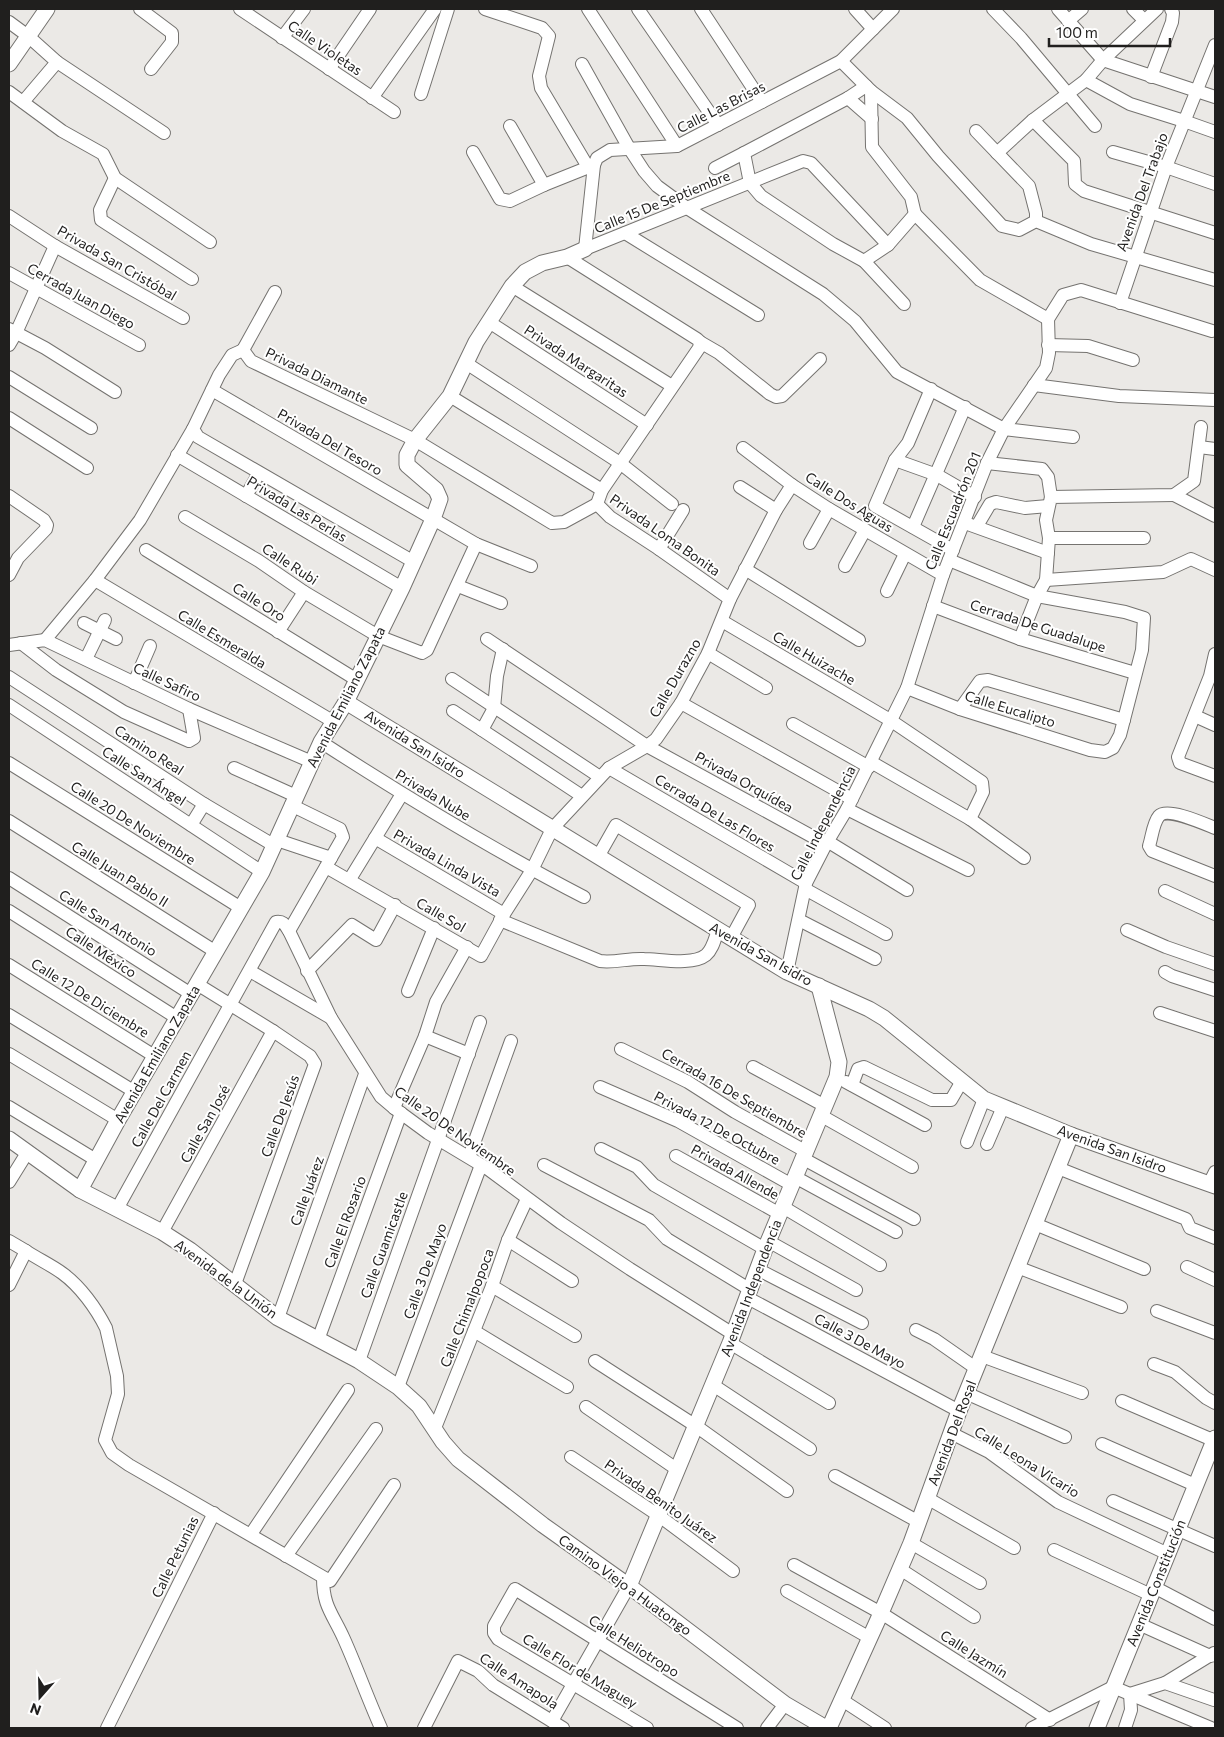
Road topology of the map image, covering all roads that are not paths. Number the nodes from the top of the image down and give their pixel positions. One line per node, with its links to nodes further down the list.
1 (47, 9): 24 (main road)
2 (140, 9): 32 (street)
3 (240, 9): 25 (street, Calle Violetas)
4 (304, 9): 25 (street)
5 (370, 9): 33 (street)
6 (435, 9): 42 (street)
7 (448, 9): 39 (street)
8 (485, 9): 62 (street)
9 (588, 9): 56 (street)
10 (638, 9): 50 (street)
11 (700, 9): 45 (street)
12 (855, 9): 23 (street)
13 (893, 9): 23 (street, Calle Las Brisas)
14 (993, 9): 40 (street)
15 (1058, 9): 21 (street)
16 (1082, 9): 21 (street)
17 (1133, 9): 20 (street)
18 (1156, 9): 20 (street)
19 (1171, 9): 34 (street)
20 (1144, 20): 27 (street)
21 (1068, 21): 27 (street)
22 (9, 22): 24 (street)
23 (873, 28): 28 (street, Calle Las Brisas)
24 (28, 36): 29 (street); 30 (main road)
25 (282, 38): 33 (street, Calle Violetas)
26 (1215, 45): 38 (street, Avenida Del Trabajo)
27 (1103, 60): 34 (street); 35 (street)
28 (841, 61): 36 (street); 45 (street, Calle Las Brisas)
29 (57, 62): 44 (street); 55 (street)
30 (9, 64)
31 (582, 64): 57 (street)
32 (151, 69)
33 (330, 69): 42 (street, Calle Violetas)
34 (1151, 77): 38 (street)
35 (1086, 80): 40 (street); 49 (street)
36 (869, 88): 43 (street); 47 (street); 73 (street)
37 (9, 92): 44 (street)
38 (1196, 92): 41 (street); 49 (street, Avenida Del Trabajo)
39 (420, 94)
40 (1068, 94): 48 (street); 52 (street)
41 (1215, 97)
42 (372, 98): 46 (street, Calle Violetas)
43 (848, 98): 47 (street); 60 (street)
44 (23, 102): 65 (street)
45 (762, 102): 50 (street, Calle Las Brisas)
46 (394, 112)
47 (872, 119): 71 (street)
48 (1034, 120): 61 (street); 70 (street)
49 (1184, 121): 54 (street); 63 (street, Avenida Del Trabajo)
50 (718, 125): 56 (street, Calle Las Brisas)
51 (510, 126): 68 (street)
52 (1095, 126)
53 (976, 131): 61 (street)
54 (1215, 132)
55 (164, 133)
56 (677, 146): 57 (street, Calle Las Brisas)
57 (629, 148): 62 (street, Calle Las Brisas); 69 (street)
58 (473, 152): 68 (street, Calle Las Brisas)
59 (1113, 152): 63 (street)
60 (744, 153): 64 (street); 66 (street)
61 (997, 153): 73 (street)
62 (591, 166): 68 (street, Calle Las Brisas); 79 (street)
63 (1166, 167): 67 (street); 70 (street, Avenida Del Trabajo)
64 (715, 168)
65 (115, 178): 76 (street); 84 (street)
66 (750, 183): 69 (street, Calle 15 De Septiembre); 77 (street, Calle 15 De Septiembre); 82 (street)
67 (1215, 184)
68 (544, 185)
69 (687, 208): 74 (street, Calle 15 De Septiembre); 108 (street)
70 (1150, 213): 75 (street); 81 (street, Avenida Del Trabajo)
71 (915, 214): 77 (street); 93 (street)
72 (9, 216): 78 (street, Privada San Cristóbal)
73 (1036, 221): 81 (street)
74 (625, 233): 79 (street, Calle 15 De Septiembre); 91 (street)
75 (1215, 233)
76 (210, 242)
77 (888, 245): 82 (street)
78 (55, 246): 87 (street); 92 (street, Privada San Cristóbal)
79 (585, 250): 80 (main road, Avenida Emiliano Zapata)
80 (567, 257): 86 (main road, Avenida Emiliano Zapata); 97 (street)
81 (1134, 257): 85 (street); 89 (street, Avenida Del Trabajo)
82 (864, 261): 90 (street)
83 (9, 274): 87 (street, Cerrada Juan Diego)
84 (192, 279)
85 (1215, 280)
86 (512, 286): 94 (main road, Avenida Emiliano Zapata); 107 (street)
87 (36, 290): 95 (street); 99 (street, Cerrada Juan Diego)
88 (275, 292): 101 (street)
89 (1120, 303): 93 (street); 96 (street)
90 (904, 304)
91 (758, 315)
92 (183, 318)
93 (1048, 319): 100 (street, Calle Escuadrón 201)
94 (489, 322): 104 (main road, Avenida Emiliano Zapata); 115 (street, Privada Margaritas)
95 (12, 331): 98 (street); 110 (street)
96 (1214, 331)
97 (700, 342): 102 (street); 107 (street, Privada Loma Bonita)
98 (9, 345)
99 (139, 345)
100 (1048, 345): 103 (street); 106 (street, Calle Escuadrón 201)
101 (243, 350): 109 (street); 121 (street, Privada Diamante)
102 (820, 359)
103 (1132, 360)
104 (466, 363): 111 (main road, Avenida Emiliano Zapata); 127 (street)
105 (9, 377): 117 (street)
106 (1034, 385): 112 (street); 119 (street, Calle Escuadrón 201)
107 (672, 386): 115 (street, Privada Loma Bonita)
108 (931, 389): 113 (street); 126 (street)
109 (212, 390): 118 (street); 145 (street, Privada Del Tesoro)
110 (115, 392)
111 (450, 396): 121 (main road, Avenida Emiliano Zapata); 134 (street)
112 (1215, 400)
113 (965, 408): 119 (street); 131 (street)
114 (9, 418): 129 (street)
115 (647, 424): 127 (street, Privada Loma Bonita)
116 (1201, 427): 122 (street)
117 (91, 428)
118 (193, 429): 125 (street); 130 (street)
119 (1004, 429): 120 (street); 128 (street, Calle Escuadrón 201)
120 (1074, 437)
121 (415, 440): 140 (street, Privada Diamante); 145 (main road, Avenida Emiliano Zapata)
122 (1198, 447): 124 (street); 135 (street)
123 (743, 448): 132 (street, Calle Dos Aguas)
124 (1215, 449)
125 (177, 455): 137 (street, Privada Las Perlas); 166 (street)
126 (895, 460): 131 (street); 147 (street)
127 (620, 463): 134 (street, Privada Loma Bonita); 153 (street)
128 (988, 463): 138 (street, Calle Escuadrón 201); 139 (street)
129 (87, 468)
130 (259, 473): 137 (street); 159 (street)
131 (937, 475): 138 (street); 147 (street)
132 (792, 485): 141 (street, Calle Dos Aguas); 142 (street, Calle Durazno)
133 (740, 486): 142 (street)
134 (602, 490): 140 (street, Privada Loma Bonita)
135 (1174, 495): 139 (street); 143 (street)
136 (9, 496): 157 (street)
137 (246, 496): 169 (street, Privada Las Perlas)
138 (974, 497): 146 (street, Calle Escuadrón 201)
139 (1049, 501): 146 (street); 149 (street)
140 (596, 504): 153 (street, Privada Loma Bonita)
141 (829, 509): 148 (street, Calle Dos Aguas); 152 (street)
142 (776, 510): 162 (street, Calle Durazno)
143 (1215, 516)
144 (185, 517): 171 (street, Calle Rubi)
145 (433, 519): 151 (street, Privada Del Tesoro); 159 (main road, Avenida Emiliano Zapata)
146 (971, 525): 155 (street); 158 (street, Calle Escuadrón 201)
147 (913, 527): 158 (street)
148 (865, 530): 156 (street, Calle Dos Aguas); 161 (street)
149 (1049, 538): 150 (street); 155 (street)
150 (1144, 538)
151 (476, 544): 160 (street, Privada Del Tesoro); 168 (street, Calle Rubi)
152 (810, 544)
153 (659, 549): 173 (street, Privada Loma Bonita)
154 (146, 550): 179 (street, Calle Oro)
155 (1048, 552): 167 (street)
156 (905, 554): 165 (street, Calle Dos Aguas); 170 (street)
157 (13, 555): 164 (street)
158 (951, 555): 165 (street, Calle Escuadrón 201); 172 (street)
159 (414, 562): 169 (main road, Avenida Emiliano Zapata)
160 (531, 566)
161 (845, 566)
162 (745, 569): 173 (street, Calle Durazno); 185 (street)
163 (1215, 570): 167 (street)
164 (9, 575)
165 (943, 575): 175 (street, Calle Escuadrón 201)
166 (95, 580): 184 (street); 213 (street, Calle Esmeralda)
167 (1046, 580): 172 (street)
168 (458, 586): 174 (street); 180 (street, Calle Rubi)
169 (402, 588): 180 (main road, Avenida Emiliano Zapata)
170 (888, 591)
171 (304, 592): 179 (street); 180 (street, Calle Rubi)
172 (1037, 596): 183 (street); 194 (street)
173 (730, 599): 176 (street, Calle Durazno)
174 (501, 603)
175 (933, 606): 183 (street, Cerrada De Guadalupe); 201 (street, Calle Escuadrón 201)
176 (722, 621): 190 (street, Calle Durazno); 211 (street, Calle Huizache)
177 (84, 623): 178 (street)
178 (102, 625): 181 (street); 192 (street)
179 (278, 632): 197 (street, Calle Oro)
180 (378, 636): 197 (main road, Avenida Emiliano Zapata)
181 (116, 639)
182 (487, 639): 188 (street, Privada Orquídea)
183 (1020, 639): 194 (street, Cerrada De Guadalupe)
184 (45, 640): 186 (street); 189 (street, Calle Safiro)
185 (859, 640)
186 (15, 644): 193 (street)
187 (150, 646): 199 (street)
188 (503, 649): 206 (street); 219 (street, Privada Orquídea)
189 (65, 650): 192 (street, Calle Safiro); 193 (street)
190 (708, 653): 200 (street); 204 (street, Calle Durazno)
191 (1215, 654): 196 (street)
192 (86, 659): 199 (street, Calle Safiro)
193 (56, 670): 207 (street)
194 (1135, 673): 212 (street)
195 (9, 677): 203 (street, Camino Real)
196 (1213, 678): 210 (street)
197 (357, 680): 202 (main road, Avenida Emiliano Zapata)
198 (452, 680): 206 (street, Cerrada De Las Flores)
199 (134, 683): 207 (street, Calle Safiro)
200 (766, 688)
201 (907, 688): 208 (street, Calle Eucalipto); 211 (street, Calle Escuadrón 201)
202 (346, 702): 213 (main road, Avenida Emiliano Zapata); 235 (main road, Avenida San Isidro)
203 (47, 703): 214 (street); 229 (street, Camino Real)
204 (681, 703): 219 (street, Calle Durazno); 230 (street)
205 (9, 705): 214 (street, Calle San Ángel)
206 (494, 708): 217 (street); 224 (street, Cerrada De Las Flores)
207 (189, 709): 220 (street, Calle Safiro)
208 (960, 709): 212 (street); 212 (street, Calle Eucalipto)
209 (453, 711): 217 (street)
210 (1195, 716): 216 (street); 225 (street)
211 (890, 720): 222 (street, Calle Independencia); 231 (street, Calle Huizache)
212 (1124, 720)
213 (334, 722): 218 (main road, Avenida Emiliano Zapata)
214 (38, 724): 233 (street, Calle San Ángel)
215 (793, 724): 222 (street)
216 (1215, 725)
217 (482, 730): 227 (street)
218 (321, 742): 220 (main road, Avenida Emiliano Zapata); 226 (street, Privada Nube)
219 (647, 746): 224 (street, Calle Durazno); 238 (street, Privada Orquídea)
220 (312, 762): 228 (main road, Avenida Emiliano Zapata)
221 (9, 763): 253 (street, Calle 20 De Noviembre)
222 (870, 765): 230 (street, Calle Independencia); 231 (street)
223 (234, 768): 228 (street)
224 (605, 772): 227 (street, Calle Durazno); 248 (street, Cerrada De Las Flores)
225 (1215, 776)
226 (402, 794): 236 (street, Privada Linda Vista); 242 (street, Privada Nube)
227 (582, 796): 235 (street, Calle Durazno)
228 (293, 801): 237 (main road, Avenida Emiliano Zapata); 241 (street)
229 (204, 804): 233 (street); 237 (street, Camino Real)
230 (850, 804): 238 (street, Calle Independencia); 243 (street)
231 (970, 820): 240 (street)
232 (9, 821): 265 (street, Calle Juan Pablo II)
233 (191, 825): 244 (street, Calle San Ángel)
234 (1215, 828): 245 (street)
235 (552, 829): 239 (main road, Avenida San Isidro); 242 (street, Calle Durazno)
236 (374, 838): 247 (street, Privada Linda Vista); 256 (street, Privada Linda Vista)
237 (276, 843): 241 (street, Camino Real); 244 (main road, Avenida Emiliano Zapata)
238 (827, 843): 248 (street, Calle Independencia); 249 (street, Privada Orquídea)
239 (599, 855): 259 (main road, Avenida San Isidro); 263 (street)
240 (1024, 858)
241 (329, 862): 247 (street, Camino Real); 261 (street)
242 (532, 870): 251 (street, Privada Nube); 256 (street, Calle Durazno)
243 (968, 870)
244 (262, 872): 253 (main road, Avenida Emiliano Zapata)
245 (1215, 876)
246 (9, 878): 275 (street, Calle San Antonio)
247 (350, 879): 252 (street, Camino Real)
248 (805, 886): 257 (street, Calle Independencia); 262 (street, Cerrada De Las Flores)
249 (907, 890)
250 (1165, 891): 255 (street)
251 (584, 897)
252 (395, 905): 258 (street, Calle Sol); 271 (street, Calle Sol)
253 (241, 908): 265 (main road, Avenida Emiliano Zapata)
254 (9, 911): 281 (street, Calle México)
255 (1215, 914)
256 (502, 917): 259 (street, Privada Linda Vista); 266 (street, Calle Durazno)
257 (799, 920): 267 (street); 272 (street, Calle Independencia)
258 (434, 928): 264 (street, Calle Sol); 277 (street)
259 (718, 930): 263 (main road, Avenida San Isidro)
260 (1126, 930): 268 (street)
261 (289, 931): 270 (street); 271 (street, Calle 20 De Noviembre)
262 (886, 934)
263 (731, 938): 272 (main road, Avenida San Isidro)
264 (467, 947): 266 (street, Calle Sol); 286 (street, Calle El Rosario)
265 (216, 952): 275 (main road, Avenida Emiliano Zapata)
266 (481, 956)
267 (875, 960)
268 (1215, 964)
269 (9, 965): 291 (street, Calle 12 De Diciembre)
270 (250, 971): 278 (street, Calle Del Carmen); 282 (street)
271 (307, 971): 282 (street, Calle 20 De Noviembre)
272 (787, 972): 274 (main road, Avenida San Isidro)
273 (1165, 972): 276 (street)
274 (819, 986): 294 (main road, Avenida Independencia); 295 (main road, Avenida San Isidro)
275 (194, 989): 278 (street, Calle De Jesús); 281 (main road, Avenida Emiliano Zapata)
276 (1215, 990)
277 (408, 991)
278 (231, 1005): 284 (street, Calle De Jesús); 326 (street, Calle Del Carmen)
279 (1160, 1013): 285 (street)
280 (9, 1014): 298 (street)
281 (177, 1018): 291 (main road, Avenida Emiliano Zapata)
282 (331, 1018): 293 (street, Calle 20 De Noviembre)
283 (480, 1022): 290 (street)
284 (273, 1031): 330 (street, Calle San José); 345 (street, Calle De Jesús)
285 (1215, 1031)
286 (425, 1036): 290 (street); 303 (street, Calle El Rosario)
287 (511, 1041): 315 (street)
288 (621, 1048): 313 (street, Cerrada 16 De Septiembre)
289 (9, 1054): 304 (street)
290 (468, 1054): 308 (street)
291 (156, 1057): 298 (main road, Avenida Emiliano Zapata)
292 (753, 1067): 302 (street)
293 (365, 1074): 303 (street, Calle 20 De Noviembre); 351 (street, Calle Juárez)
294 (837, 1077): 296 (street); 302 (main road, Avenida Independencia)
295 (962, 1081): 296 (street); 299 (main road, Avenida San Isidro)
296 (852, 1085): 305 (street)
297 (600, 1087): 321 (street, Privada 12 De Octubre)
298 (135, 1092): 304 (main road, Avenida Emiliano Zapata)
299 (984, 1099): 301 (main road, Avenida San Isidro); 309 (street)
300 (9, 1107): 316 (street)
301 (1003, 1107): 306 (main road, Avenida San Isidro); 310 (street)
302 (822, 1110): 313 (main road, Avenida Independencia); 319 (street)
303 (397, 1111): 308 (street, Calle 20 De Noviembre); 358 (street, Calle El Rosario)
304 (118, 1120): 316 (main road, Avenida Emiliano Zapata)
305 (925, 1125)
306 (1071, 1135): 320 (main road, Avenida Del Rosal); 322 (main road, Avenida San Isidro)
307 (9, 1139): 312 (main road, Avenida de la Unión)
308 (438, 1139): 315 (street, Calle 20 De Noviembre); 360 (street, Calle Guamicastle)
309 (967, 1142)
310 (987, 1144)
311 (601, 1149): 335 (street)
312 (28, 1153): 323 (street); 324 (main road, Avenida de la Unión)
313 (803, 1154): 321 (main road, Avenida Independencia); 328 (street, Cerrada 16 De Septiembre)
314 (676, 1156): 327 (street, Privada Allende)
315 (469, 1157): 317 (street, Calle 20 De Noviembre)
316 (96, 1160): 324 (main road, Avenida Emiliano Zapata)
317 (481, 1165): 325 (street, Calle 20 De Noviembre); 364 (street, Calle 3 De Mayo)
318 (544, 1165): 348 (street, Calle 3 De Mayo)
319 (912, 1167)
320 (1058, 1168): 329 (main road, Avenida Del Rosal); 332 (street)
321 (793, 1181): 327 (main road, Avenida Independencia); 331 (street, Privada 12 De Octubre)
322 (1213, 1181)
323 (9, 1182)
324 (80, 1190): 326 (main road, Avenida de la Unión)
325 (527, 1199): 333 (street, Calle Chimalpopoca); 357 (street, Calle 20 De Noviembre)
326 (117, 1209): 330 (main road, Avenida de la Unión)
327 (782, 1210): 335 (main road, Avenida Independencia); 337 (street, Privada Allende)
328 (914, 1219)
329 (1035, 1224): 338 (main road, Avenida Del Rosal); 341 (street)
330 (162, 1232): 345 (main road, Avenida de la Unión)
331 (896, 1232)
332 (1215, 1238)
333 (508, 1240): 342 (street); 346 (street, Calle Chimalpopoca)
334 (9, 1241): 336 (street)
335 (766, 1245): 340 (main road, Avenida Independencia); 347 (street)
336 (26, 1251): 344 (street); 390 (street)
337 (880, 1265)
338 (1016, 1267): 349 (street); 361 (main road, Avenida Del Rosal)
339 (1187, 1267): 343 (street)
340 (758, 1269): 348 (main road, Avenida Independencia); 352 (street)
341 (1144, 1270)
342 (572, 1280)
343 (1215, 1280)
344 (9, 1284)
345 (235, 1284): 351 (main road, Avenida de la Unión)
346 (492, 1286): 354 (street, Calle Chimalpopoca); 356 (street)
347 (856, 1290)
348 (748, 1293): 357 (main road, Avenida Independencia); 373 (street, Calle 3 De Mayo)
349 (1121, 1307)
350 (1157, 1311): 355 (street)
351 (278, 1318): 358 (main road, Avenida de la Unión)
352 (862, 1323)
353 (916, 1330): 361 (street)
354 (474, 1331): 365 (street); 375 (street, Calle Chimalpopoca)
355 (1215, 1333)
356 (575, 1336)
357 (731, 1339): 363 (main road, Avenida Independencia); 370 (street, Calle 20 De Noviembre)
358 (318, 1340): 360 (main road, Avenida de la Unión)
359 (595, 1361): 374 (street)
360 (359, 1362): 364 (main road, Avenida de la Unión)
361 (979, 1363): 367 (main road, Avenida Del Rosal); 368 (street)
362 (1154, 1364): 371 (street)
363 (713, 1385): 374 (main road, Avenida Independencia); 381 (street)
364 (398, 1387): 375 (main road, Avenida de la Unión)
365 (567, 1387)
366 (348, 1390): 394 (street)
367 (966, 1393): 373 (main road, Avenida Del Rosal); 378 (street)
368 (1082, 1394)
369 (1122, 1401): 379 (street)
370 (829, 1402)
371 (1215, 1403)
372 (586, 1408): 383 (street)
373 (959, 1411): 377 (main road, Avenida Del Rosal)
374 (696, 1426): 383 (main road, Avenida Independencia); 387 (street)
375 (435, 1428): 406 (main road, Camino Viejo a Huatongo)
376 (376, 1429): 400 (street)
377 (951, 1433): 388 (main road, Avenida Del Rosal); 399 (street, Calle Leona Vicario)
378 (1065, 1437)
379 (1215, 1439): 386 (main road, Avenida Constitución)
380 (1102, 1444): 386 (street)
381 (810, 1448)
382 (571, 1456): 391 (street, Privada Benito Juárez)
383 (678, 1470): 391 (main road, Avenida Independencia)
384 (835, 1476): 392 (street)
385 (394, 1485): 404 (street)
386 (1195, 1485): 393 (main road, Avenida Constitución)
387 (787, 1491)
388 (927, 1498): 392 (main road, Avenida Del Rosal); 397 (street)
389 (1113, 1500): 393 (street)
390 (214, 1513): 394 (street, Calle Petunias); 426 (street, Calle Petunias)
391 (658, 1515): 403 (street, Privada Benito Juárez); 406 (main road, Avenida Independencia)
392 (919, 1522): 395 (main road, Avenida Del Rosal)
393 (1178, 1529): 396 (street); 399 (main road, Avenida Constitución)
394 (251, 1534): 400 (street, Calle Petunias)
395 (911, 1543): 402 (main road, Avenida Del Rosal); 405 (street)
396 (1215, 1546)
397 (1014, 1548)
398 (1054, 1550): 408 (street)
399 (1168, 1554): 408 (main road, Avenida Constitución)
400 (286, 1556): 404 (street, Calle Petunias)
401 (794, 1565): 409 (street, Calle Jazmín)
402 (900, 1569): 409 (main road, Avenida Del Rosal); 410 (street)
403 (733, 1571)
404 (323, 1578): 427 (street)
405 (980, 1583)
406 (629, 1586): 415 (street); 423 (main road, Camino Viejo a Huatongo)
407 (787, 1591): 413 (street)
408 (1152, 1591): 411 (street); 412 (main road, Avenida Constitución)
409 (881, 1613): 413 (main road, Avenida Del Rosal); 424 (street, Calle Jazmín)
410 (974, 1617)
411 (1215, 1619)
412 (1139, 1624): 416 (street); 419 (main road, Avenida Constitución)
413 (870, 1638): 421 (main road, Avenida Del Rosal)
414 (498, 1639): 415 (street, Calle Heliotropo); 417 (street, Calle Flor de Maguey)
415 (598, 1642): 417 (street); 431 (street, Calle Heliotropo)
416 (1213, 1654): 418 (street)
417 (573, 1683): 425 (street); 430 (street, Calle Flor de Maguey)
418 (1165, 1683): 420 (street); 422 (street)
419 (1113, 1688): 420 (street); 424 (street); 436 (main road, Avenida Constitución)
420 (1130, 1694): 437 (street); 438 (street)
421 (842, 1700): 433 (main road, Avenida Del Rosal); 434 (street)
422 (1214, 1700)
423 (785, 1704): 432 (street); 433 (main road, Camino Viejo a Huatongo)
424 (1050, 1720): 435 (street)
425 (552, 1721): 428 (street, Calle Amapola); 429 (street, Calle Amapola)
426 (107, 1728)
427 (381, 1728)
428 (424, 1728)
429 (563, 1728)
430 (648, 1728)
431 (737, 1728)
432 (767, 1728)
433 (827, 1728)
434 (885, 1728)
435 (1032, 1728)
436 (1097, 1728)
437 (1125, 1728)
438 (1211, 1728)

